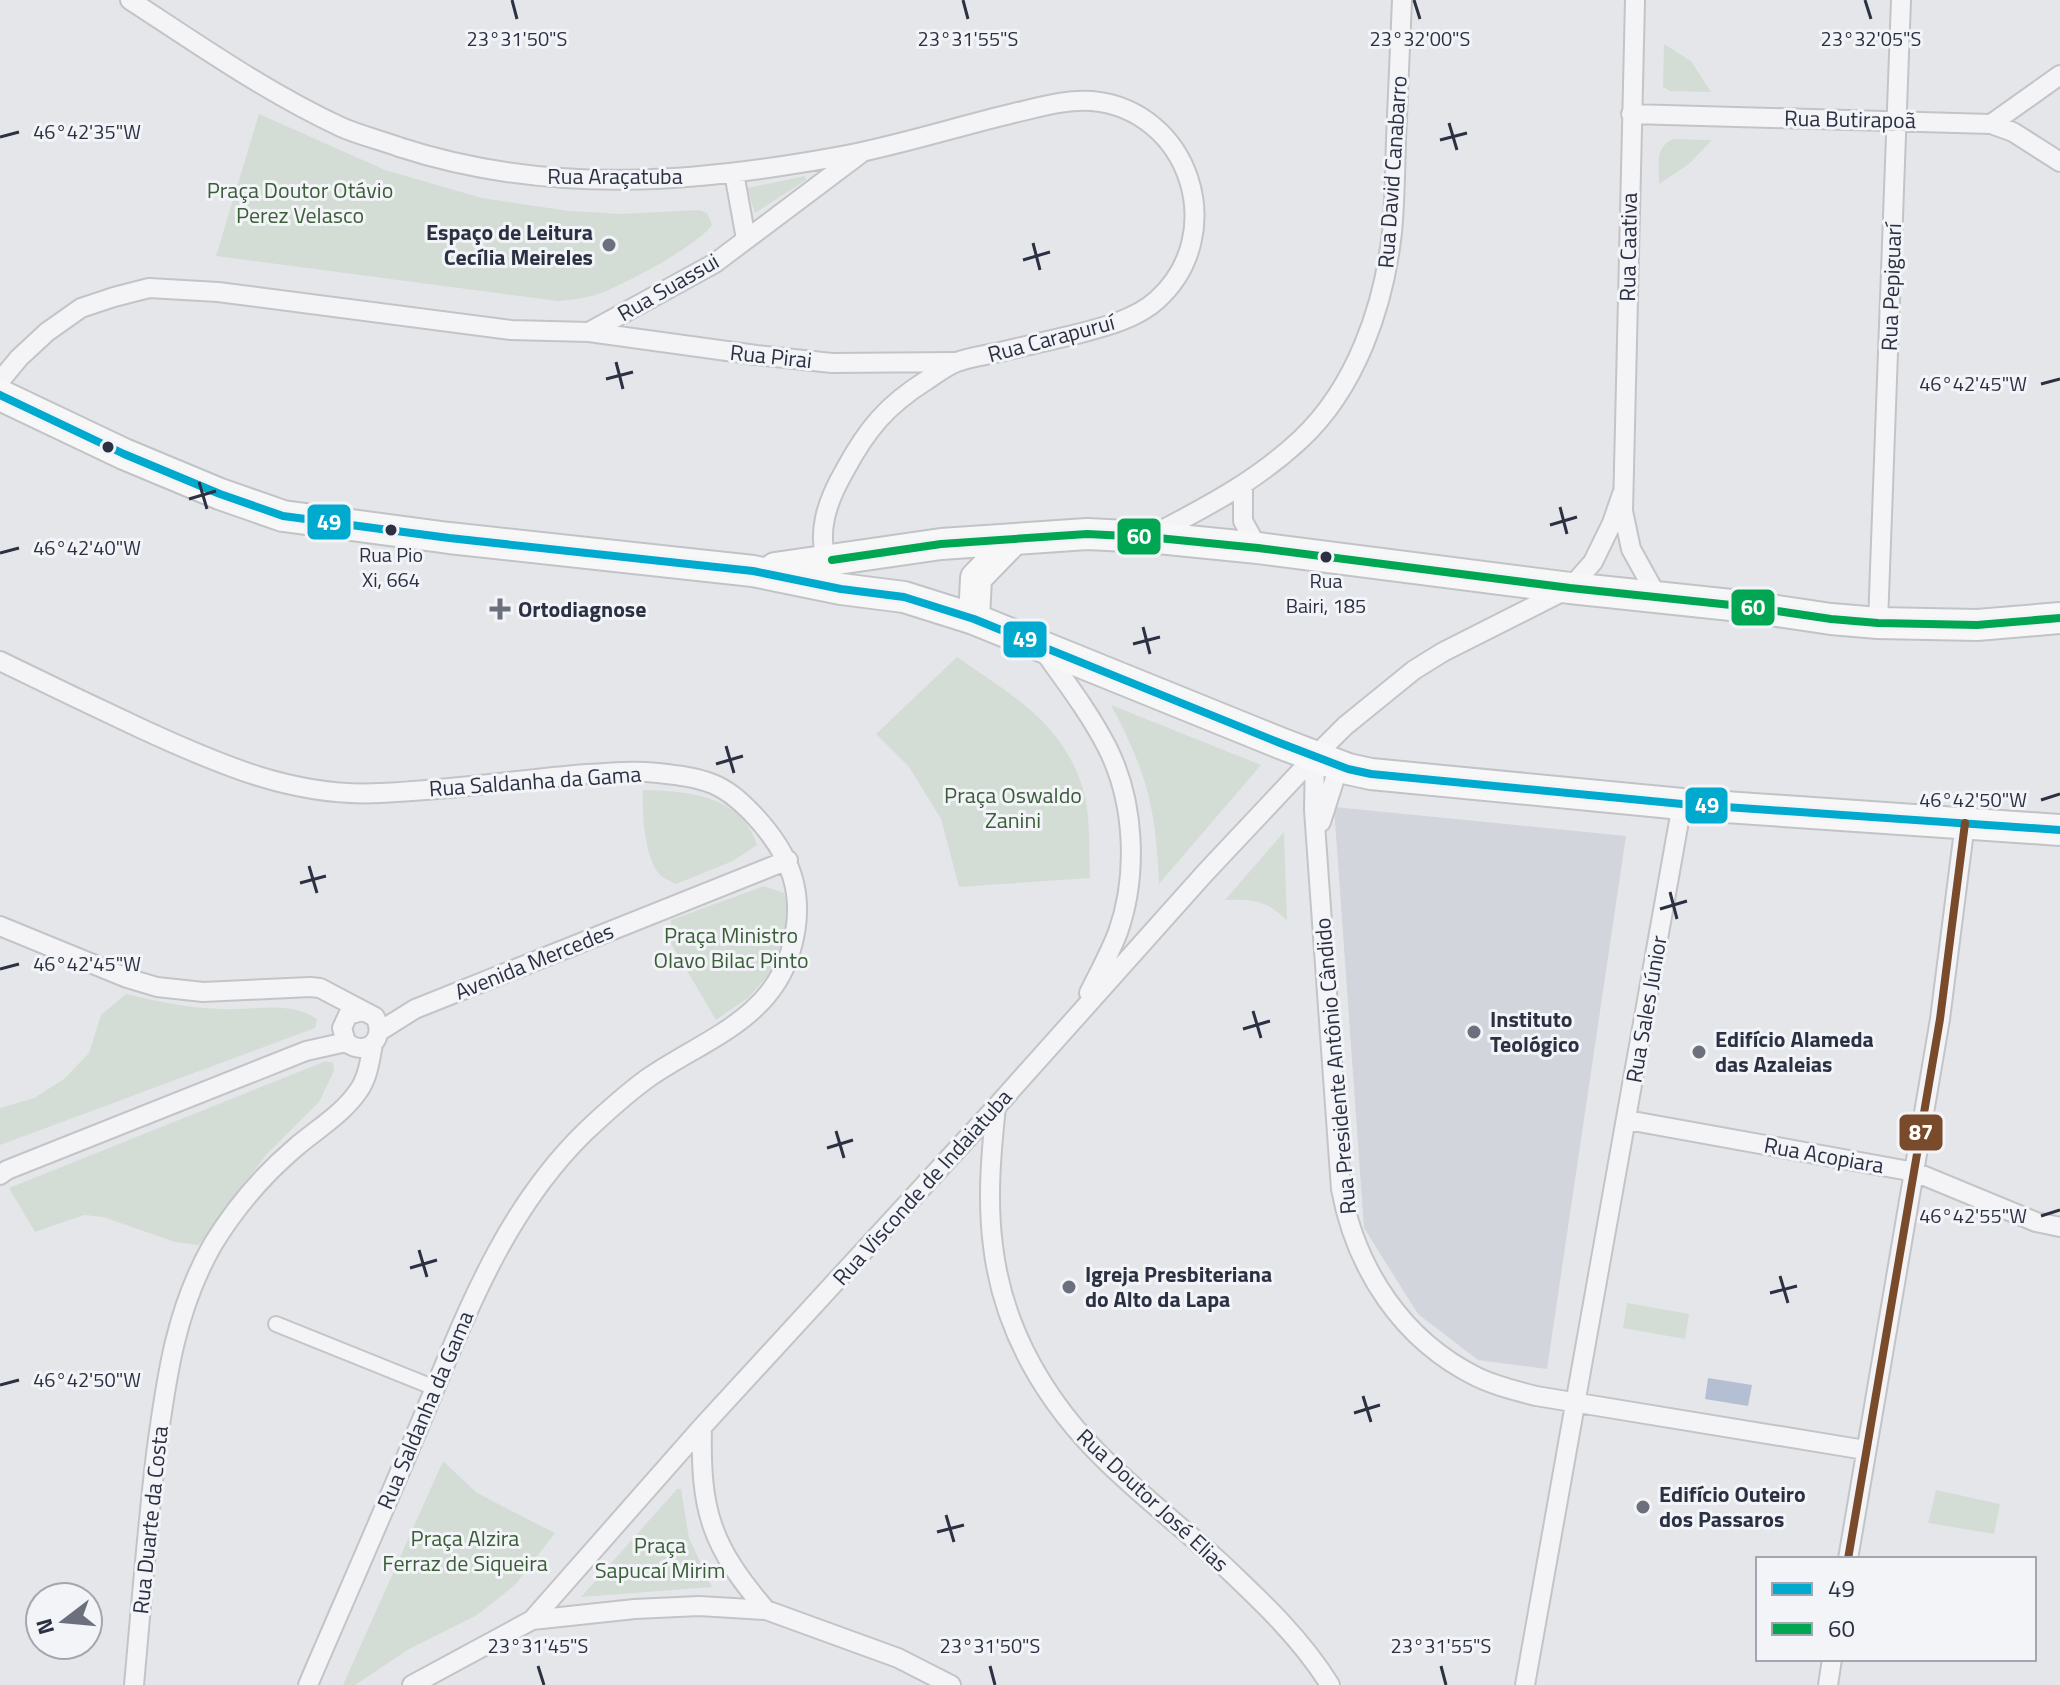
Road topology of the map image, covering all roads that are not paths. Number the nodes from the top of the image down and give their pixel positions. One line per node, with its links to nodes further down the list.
1 (130, 0): 12 (street, Rua Araçatuba)
2 (1402, 0): 18 (street, Rua David Canabarro)
3 (1635, 0): 7 (street, Rua Caativa)
4 (1901, 0): 8 (street, Rua Pepiguarí)
5 (2060, 75): 9 (street)
6 (1132, 113): 10 (street, Rua Araçatuba); 15 (street, Rua Carapuruí)
7 (1631, 114): 8 (street, Rua Butirapoã); 19 (street, Rua Caativa)
8 (1898, 120): 9 (street, Rua Butirapoã); 31 (street, Rua Pepiguarí)
9 (1991, 124): 11 (street, Rua Butirapoã)
10 (863, 151): 12 (street, Rua Araçatuba); 13 (street, Rua Suassui)
11 (2060, 162)
12 (734, 173): 13 (street)
13 (746, 239): 14 (street, Rua Suassui)
14 (589, 332): 15 (street, Rua Pirai); 16 (street)
15 (955, 362): 20 (street, Rua Carapuruí)
16 (0, 381)
17 (0, 395): 25 (main road)
18 (1243, 486): 21 (street, Rua David Canabarro); 23 (street)
19 (1622, 494): 26 (street, Rua Caativa); 28 (street, Rua Caativa)
20 (830, 497): 24 (street, Rua Carapuruí); 24 (street, Rua Carapuruí)
21 (1148, 537): 22 (main road); 23 (main road)
22 (1012, 541): 24 (main road); 30 (main road)
23 (1258, 548): 26 (main road)
24 (840, 558): 25 (main road); 27 (street, Rua Carapuruí)
25 (753, 571): 27 (main road)
26 (1570, 588): 28 (main road); 34 (street, Rua Caativa)
27 (841, 589): 30 (main road)
28 (1657, 596): 31 (main road)
29 (2060, 618): 31 (main road)
30 (974, 619): 32 (main road)
31 (1878, 623)
32 (1039, 644): 34 (main road); 42 (street)
33 (0, 661): 40 (street, Rua Saldanha da Gama)
34 (1315, 756): 35 (main road); 39 (street, Rua Presidente Antônio Cândido); 42 (street, Rua Visconde de Indaiatuba)
35 (1348, 769): 36 (main road); 39 (street, Rua Presidente Antônio Cândido)
36 (1682, 804): 37 (main road); 45 (street, Rua Sales Júnior)
37 (1965, 823): 38 (main road); 47 (street)
38 (2060, 830)
39 (1316, 836): 51 (street, Rua Presidente Antônio Cândido)
40 (788, 860): 43 (street, Avenida Mercedes); 50 (street, Rua Saldanha da Gama)
41 (0, 926): 43 (street)
42 (1083, 1007): 44 (street, Rua Visconde de Indaiatuba)
43 (360, 1030): 46 (street, Avenida Mercedes); 58 (street, Rua Duarte da Costa)
44 (996, 1107): 52 (street, Rua Visconde de Indaiatuba); 62 (street, Rua Doutor José Elias)
45 (1627, 1120): 47 (street, Rua Acopiara); 51 (street, Rua Sales Júnior)
46 (2, 1172)
47 (1915, 1172): 48 (street, Rua Acopiara); 53 (street)
48 (2060, 1227)
49 (276, 1324): 50 (street)
50 (435, 1388): 59 (street, Rua Saldanha da Gama)
51 (1576, 1402): 53 (street, Rua Presidente Antônio Cândido); 63 (street)
52 (702, 1427): 55 (street); 56 (street, Rua Visconde de Indaiatuba)
53 (1865, 1450): 54 (street)
54 (1848, 1557)
55 (766, 1610): 56 (street); 61 (street)
56 (532, 1620): 60 (street)
57 (1832, 1661): 64 (street)
58 (134, 1685)
59 (308, 1685)
60 (412, 1685)
61 (951, 1685)
62 (1330, 1685)
63 (1525, 1685)
64 (1828, 1685)

